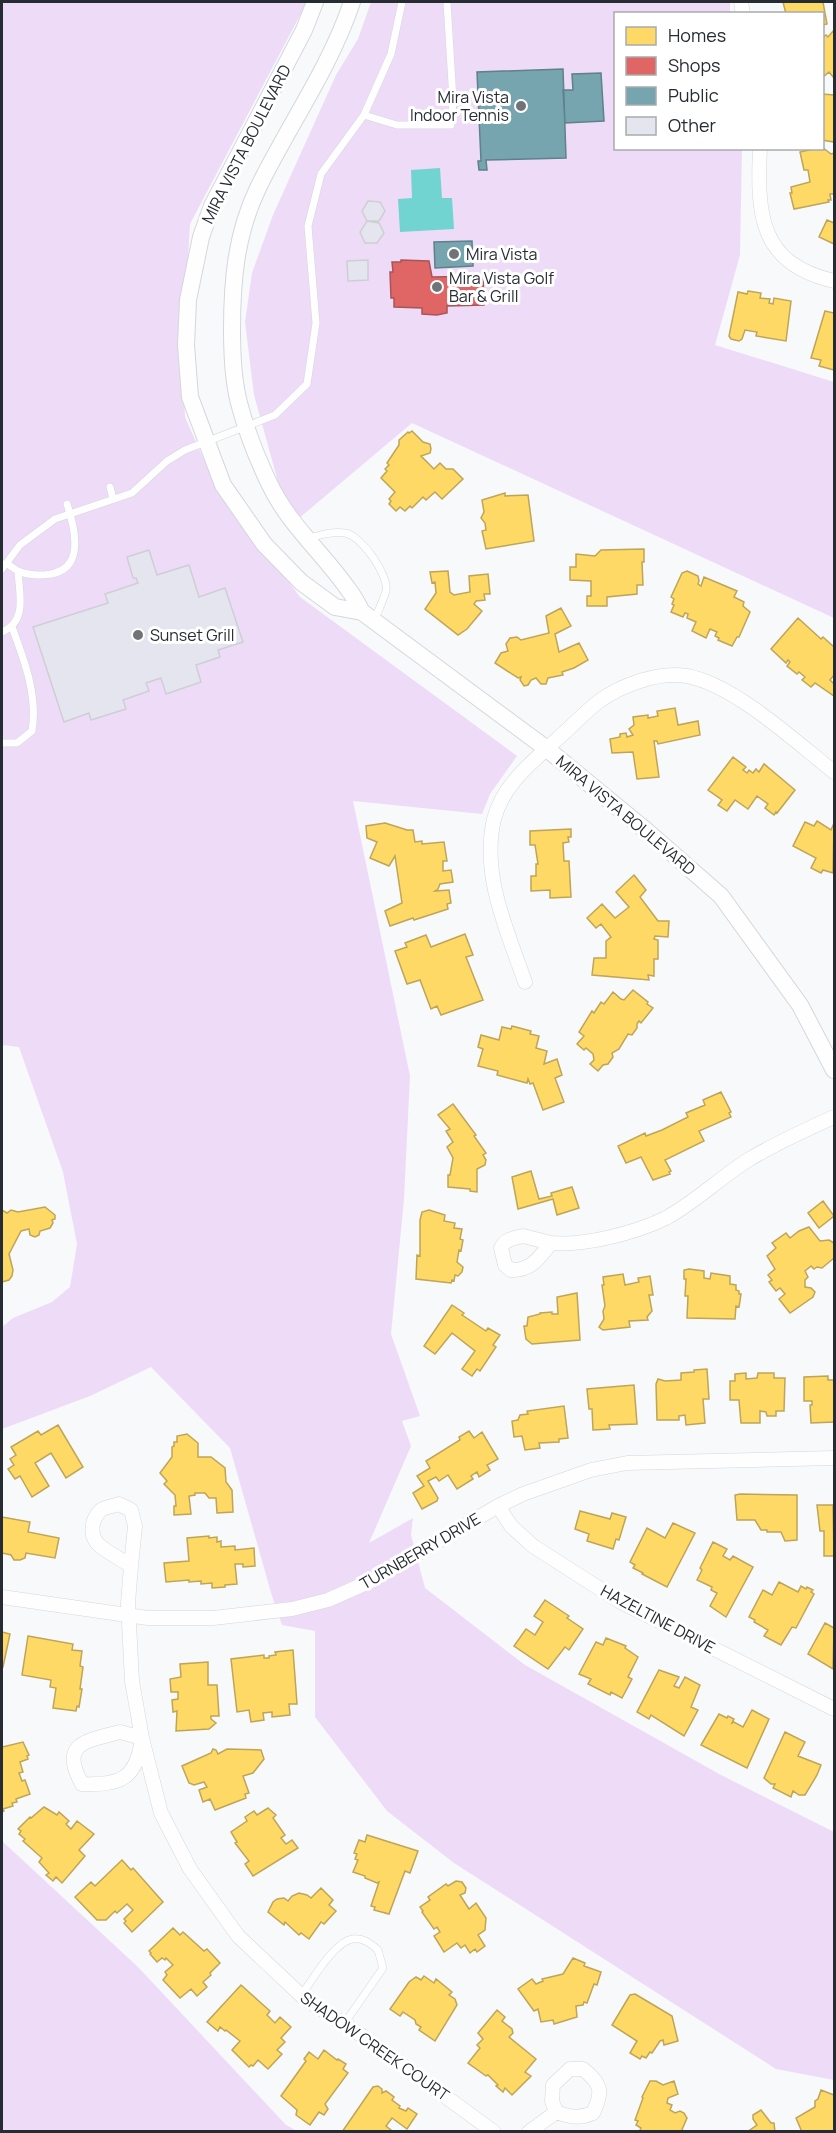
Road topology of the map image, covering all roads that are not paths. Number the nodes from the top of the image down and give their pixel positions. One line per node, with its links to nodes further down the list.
1 (315, 2): 9 (street, MIRA VISTA BOULEVARD)
2 (351, 2): 8 (street, MIRA VISTA BOULEVARD)
3 (402, 2): 5 (lane)
4 (447, 2): 5 (lane)
5 (364, 115): 8 (lane)
6 (759, 150): 7 (street)
7 (834, 281)
8 (246, 427): 9 (lane); 14 (street, MIRA VISTA BOULEVARD)
9 (205, 441): 11 (lane); 17 (street, MIRA VISTA BOULEVARD)
10 (110, 487): 11 (lane)
11 (113, 499): 13 (lane)
12 (67, 504): 13 (lane)
13 (70, 513): 15 (lane); 16 (lane)
14 (306, 538): 17 (street, MIRA VISTA BOULEVARD); 17 (lane)
15 (4, 566): 16 (lane)
16 (18, 570): 18 (lane)
17 (368, 617): 21 (street, MIRA VISTA BOULEVARD)
18 (12, 627): 19 (lane); 20 (lane)
19 (2, 632)
20 (2, 743)
21 (547, 748): 22 (street); 23 (street); 24 (street, MIRA VISTA BOULEVARD)
22 (834, 772)
23 (525, 982)
24 (834, 1070)
25 (834, 1117): 26 (street)
26 (551, 1243)
27 (834, 1458): 28 (street, TURNBERRY DRIVE)
28 (498, 1506): 31 (street, TURNBERRY DRIVE); 32 (street, HAZELTINE DRIVE)
29 (131, 1566): 31 (street, SHADOW CREEK COURT)
30 (2, 1597): 31 (street, TURNBERRY DRIVE)
31 (128, 1615): 33 (street, SHADOW CREEK COURT)
32 (834, 1708)
33 (142, 1738): 33 (street, SHADOW CREEK COURT); 34 (street, SHADOW CREEK COURT)
34 (301, 1995): 35 (street, SHADOW CREEK COURT); 35 (lane)
35 (344, 2024): 37 (street, SHADOW CREEK COURT)
36 (556, 2112): 38 (street)
37 (494, 2132)
38 (529, 2132)

